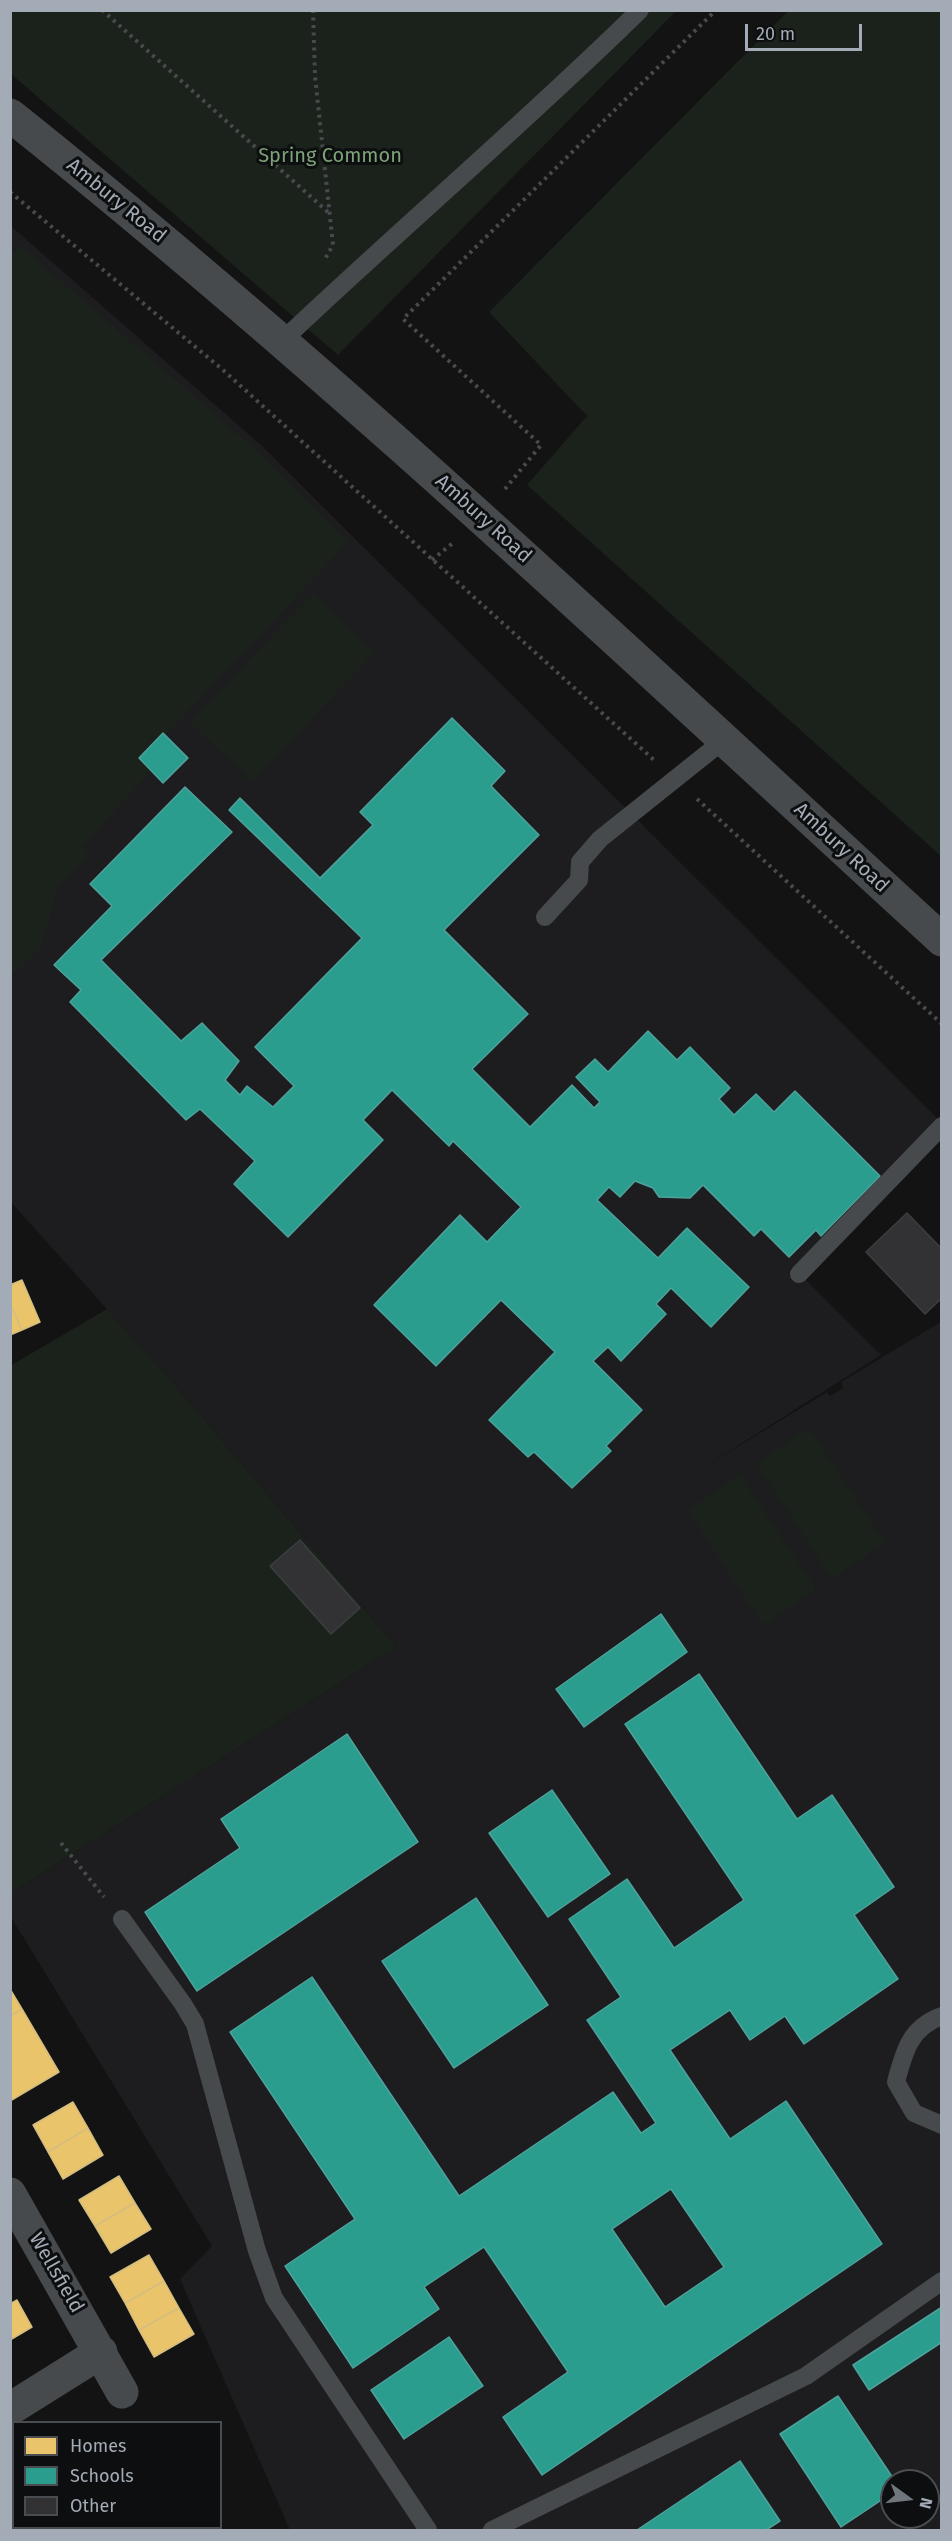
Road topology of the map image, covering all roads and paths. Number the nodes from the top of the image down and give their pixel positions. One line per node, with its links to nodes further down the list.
1 (102, 10): 7 (path)
2 (313, 10): 7 (path)
3 (640, 10): 9 (lane)
4 (716, 10): 10 (path)
5 (10, 115): 9 (street, Ambury Road)
6 (10, 192): 11 (path)
7 (330, 214): 8 (path)
8 (323, 264)
9 (282, 341): 10 (street, Ambury Road)
10 (482, 517): 11 (path); 12 (street, Ambury Road)
11 (432, 560): 13 (path)
12 (724, 740): 13 (lane); 15 (street, Ambury Road)
13 (675, 780): 14 (lane); 16 (path)
14 (545, 917)
15 (942, 940)
16 (942, 1024)
17 (942, 1126): 18 (lane)
18 (800, 1274)
19 (61, 1842): 20 (path)
20 (122, 1919): 28 (lane)
21 (942, 2016): 22 (lane)
22 (942, 2125)
23 (10, 2194): 25 (street, Wellsfield)
24 (942, 2281): 29 (lane)
25 (101, 2352): 26 (street, Wellsfield); 27 (street)
26 (122, 2392)
27 (10, 2409)
28 (428, 2530)
29 (492, 2530)

